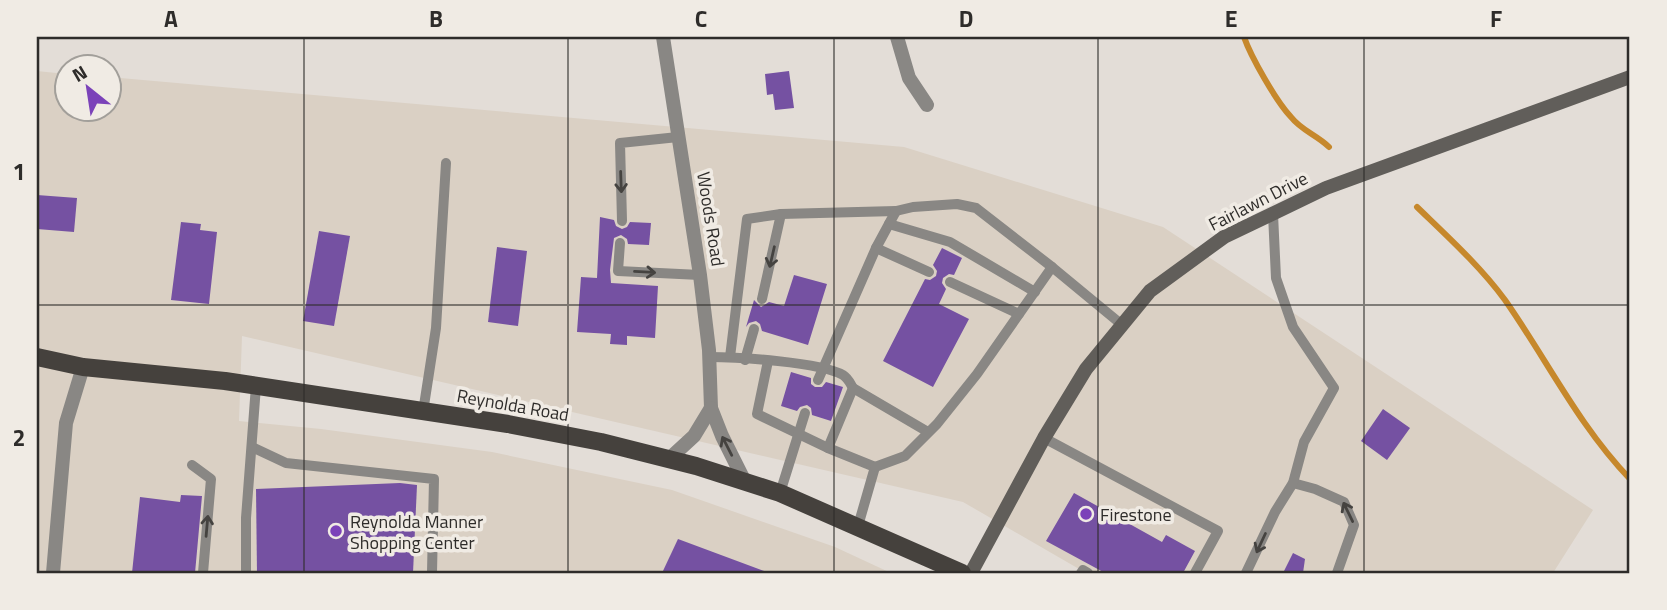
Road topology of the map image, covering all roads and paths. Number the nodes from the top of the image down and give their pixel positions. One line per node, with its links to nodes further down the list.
1 (663, 37): 5 (street, Woods Road)
2 (897, 37): 4 (street)
3 (1630, 77): 9 (main road, Fairlawn Drive)
4 (928, 105)
5 (678, 137): 10 (lane, one-way to 10); 16 (street, Woods Road)
6 (446, 163): 34 (lane)
7 (896, 211): 8 (lane); 11 (lane); 14 (lane)
8 (781, 214): 19 (lane, one-way to 19); 25 (lane)
9 (1273, 214): 21 (main road, Fairlawn Drive); 45 (lane)
10 (622, 221)
11 (890, 224): 13 (lane); 18 (lane)
12 (620, 243): 16 (lane, one-way to 16)
13 (876, 248): 15 (lane); 29 (lane)
14 (1052, 267): 18 (lane); 21 (lane)
15 (929, 272)
16 (700, 275): 24 (street, Woods Road)
17 (950, 282): 20 (lane)
18 (1035, 292): 20 (lane)
19 (762, 299)
20 (1018, 314): 36 (lane)
21 (1121, 324): 38 (main road, Fairlawn Drive)
22 (754, 329): 26 (lane)
23 (37, 357): 28 (main road, Reynolda Road)
24 (709, 357): 25 (lane); 33 (street, Woods Road)
25 (730, 357): 26 (lane)
26 (745, 359): 27 (lane)
27 (768, 361): 29 (lane); 37 (lane)
28 (83, 367): 31 (main road, Reynolda Road); 48 (street)
29 (822, 367): 30 (lane); 32 (lane)
30 (818, 380)
31 (256, 386): 34 (main road, Reynolda Road); 39 (lane)
32 (853, 388): 36 (lane); 40 (lane)
33 (711, 408): 41 (street); 44 (street, Woods Road, one-way to 33)
34 (423, 412): 41 (main road, Reynolda Road)
35 (805, 413): 37 (lane)
36 (928, 432): 43 (lane)
37 (800, 434): 40 (lane); 46 (lane)
38 (1044, 438): 53 (main road, Fairlawn Drive); 56 (lane)
39 (252, 447): 50 (lane); 51 (lane)
40 (828, 449): 43 (lane)
41 (669, 459): 44 (main road, Reynolda Road)
42 (192, 465): 49 (lane, one-way to 42)
43 (875, 467): 47 (lane)
44 (745, 482): 46 (main road, Reynolda Road)
45 (1293, 483): 57 (lane, one-way to 57); 58 (lane, one-way to 45)
46 (780, 493): 47 (main road, Reynolda Road)
47 (858, 526): 52 (main road, Reynolda Road)
48 (52, 573)
49 (203, 573)
50 (246, 573)
51 (432, 573)
52 (962, 573)
53 (971, 573)
54 (1081, 573): 55 (lane)
55 (1088, 573)
56 (1195, 573)
57 (1246, 573)
58 (1337, 573)

